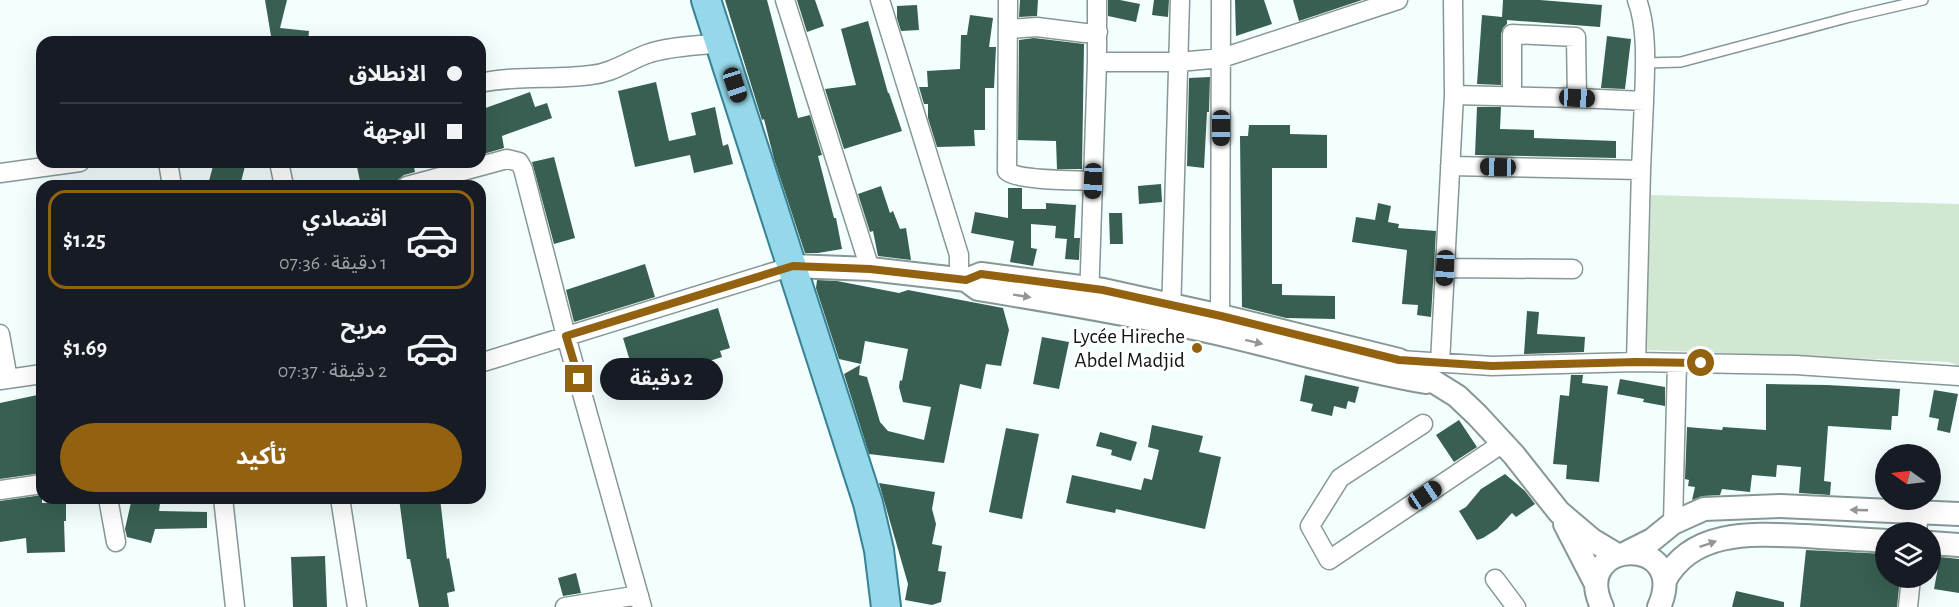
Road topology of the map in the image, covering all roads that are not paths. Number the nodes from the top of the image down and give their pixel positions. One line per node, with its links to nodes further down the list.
1 (706, 0): 14 (main road)
2 (785, 0): 36 (street)
3 (880, 0): 38 (street)
4 (1008, 0): 12 (street)
5 (1097, 0): 13 (street)
6 (1180, 0): 17 (street)
7 (1221, 0): 15 (street)
8 (1398, 0): 15 (street)
9 (1453, 0): 20 (street)
10 (1636, 0): 18 (street)
11 (1923, 0): 18 (lane)
12 (1008, 29): 13 (street); 33 (street)
13 (1098, 32): 16 (street)
14 (721, 43): 19 (street); 34 (main road)
15 (1221, 58): 17 (street); 41 (street)
16 (1097, 62): 17 (street); 33 (street)
17 (1179, 62): 40 (street)
18 (1646, 63): 23 (street)
19 (486, 82)
20 (1454, 95): 21 (street); 27 (street)
21 (1512, 96): 22 (street); 22 (street)
22 (1577, 98): 23 (street)
23 (1644, 101): 30 (street)
24 (36, 156): 25 (street)
25 (0, 162)
26 (486, 163): 43 (street)
27 (1450, 166): 30 (street); 35 (street)
28 (36, 168): 31 (street)
29 (470, 168): 32 (street)
30 (1641, 170): 45 (street)
31 (0, 173)
32 (428, 180)
33 (1093, 181): 39 (street)
34 (793, 266): 36 (street); 43 (street); 75 (main road)
35 (1445, 268): 37 (street); 47 (street)
36 (870, 269): 38 (street)
37 (1573, 269)
38 (963, 280): 39 (street)
39 (1090, 298): 40 (street)
40 (1171, 314): 41 (street)
41 (1220, 325): 47 (street); 47 (street, one-way to 47)
42 (0, 334): 50 (street)
43 (566, 336): 44 (street); 71 (street)
44 (486, 361)
45 (1636, 362): 46 (street); 47 (street)
46 (1677, 363): 49 (street); 61 (street)
47 (1438, 373): 52 (street)
48 (36, 375): 50 (street)
49 (1959, 376)
50 (4, 380)
51 (1423, 424): 52 (street)
52 (1503, 443): 58 (street)
53 (36, 485): 54 (street)
54 (0, 490)
55 (109, 504): 63 (street)
56 (225, 504): 72 (street)
57 (341, 504): 73 (street)
58 (1559, 512): 66 (street); 69 (street)
59 (1959, 514): 60 (street)
60 (1918, 522): 61 (street, one-way to 61)
61 (1673, 523): 66 (street)
62 (1875, 540): 68 (street, one-way to 62)
63 (116, 542)
64 (1941, 544): 65 (street)
65 (1959, 545)
66 (1623, 553): 68 (street); 69 (street)
67 (1495, 579): 76 (street)
68 (1665, 580): 78 (street)
69 (1596, 584): 77 (street)
70 (1910, 588): 79 (street)
71 (641, 601): 74 (street)
72 (235, 607)
73 (357, 607)
74 (565, 607)
75 (886, 607)
76 (1516, 607)
77 (1601, 607)
78 (1659, 607)
79 (1908, 607)

